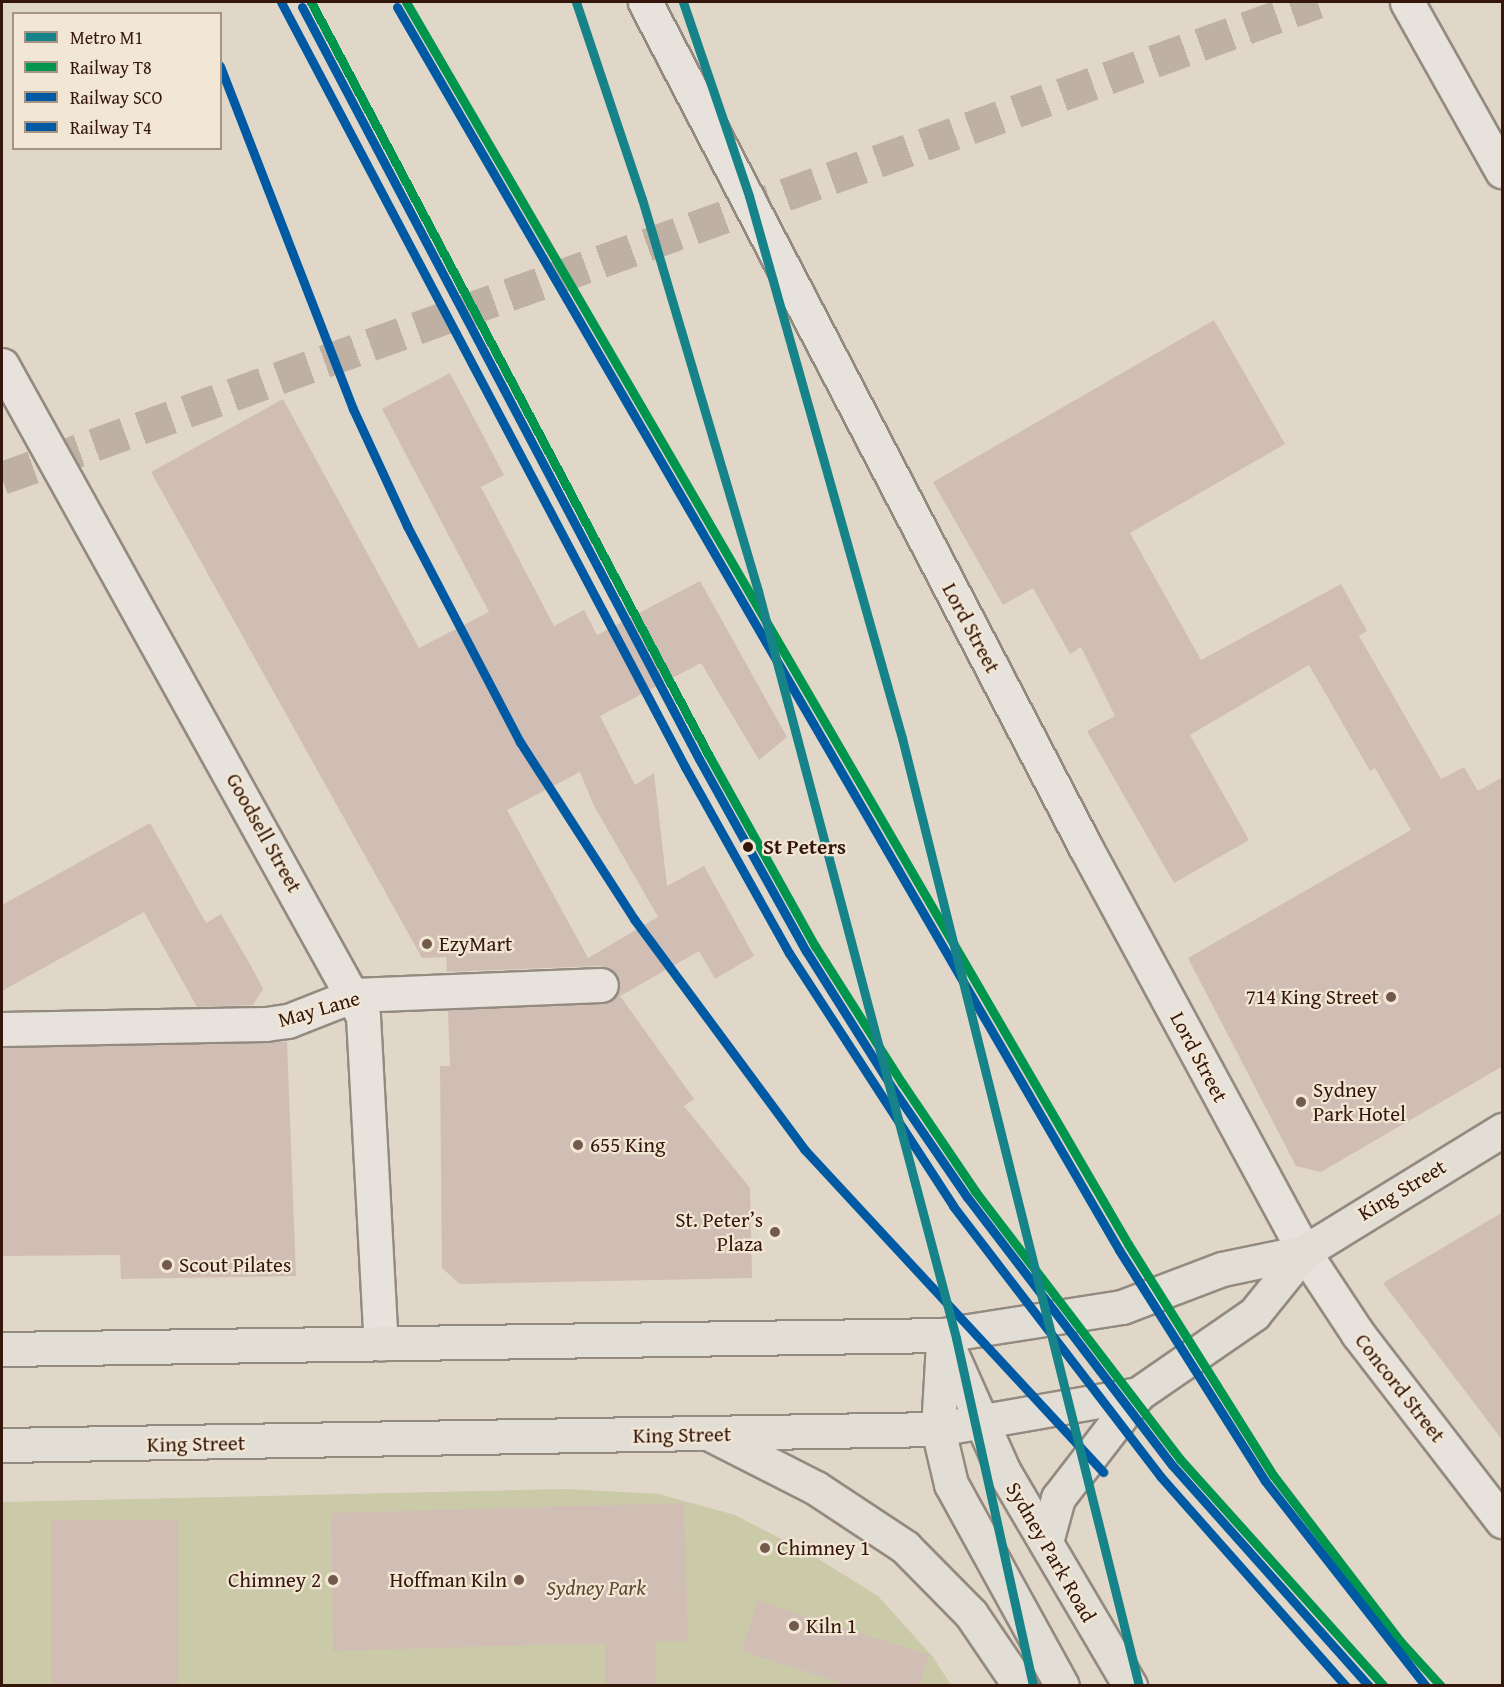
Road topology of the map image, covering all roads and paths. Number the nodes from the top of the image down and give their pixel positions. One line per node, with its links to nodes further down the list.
1 (645, 2): 9 (street, Lord Street)
2 (1407, 2): 3 (street)
3 (1503, 171)
4 (2, 365): 6 (street, Goodsell Street)
5 (601, 985): 6 (street, May Lane)
6 (354, 996): 7 (street, May Lane); 11 (street, Goodsell Street)
7 (2, 1029)
8 (1503, 1130): 9 (main road, King Street)
9 (1304, 1252): 10 (main road, King Street); 13 (main road, King Street); 18 (street, Concord Street)
10 (943, 1335): 11 (main road, King Street); 14 (main road, Sydney Park Road); 15 (main road)
11 (381, 1344): 12 (main road, King Street)
12 (2, 1349)
13 (1138, 1394): 14 (main road, King Street); 19 (main road)
14 (980, 1420): 15 (main road, King Street); 19 (main road, Sydney Park Road)
15 (938, 1429): 16 (main road, King Street); 21 (main road)
16 (712, 1436): 17 (main road, King Street); 20 (main road)
17 (2, 1445)
18 (1503, 1521)
19 (1046, 1542): 22 (main road, Sydney Park Road)
20 (1020, 1686)
21 (1062, 1686)
22 (1130, 1686)

